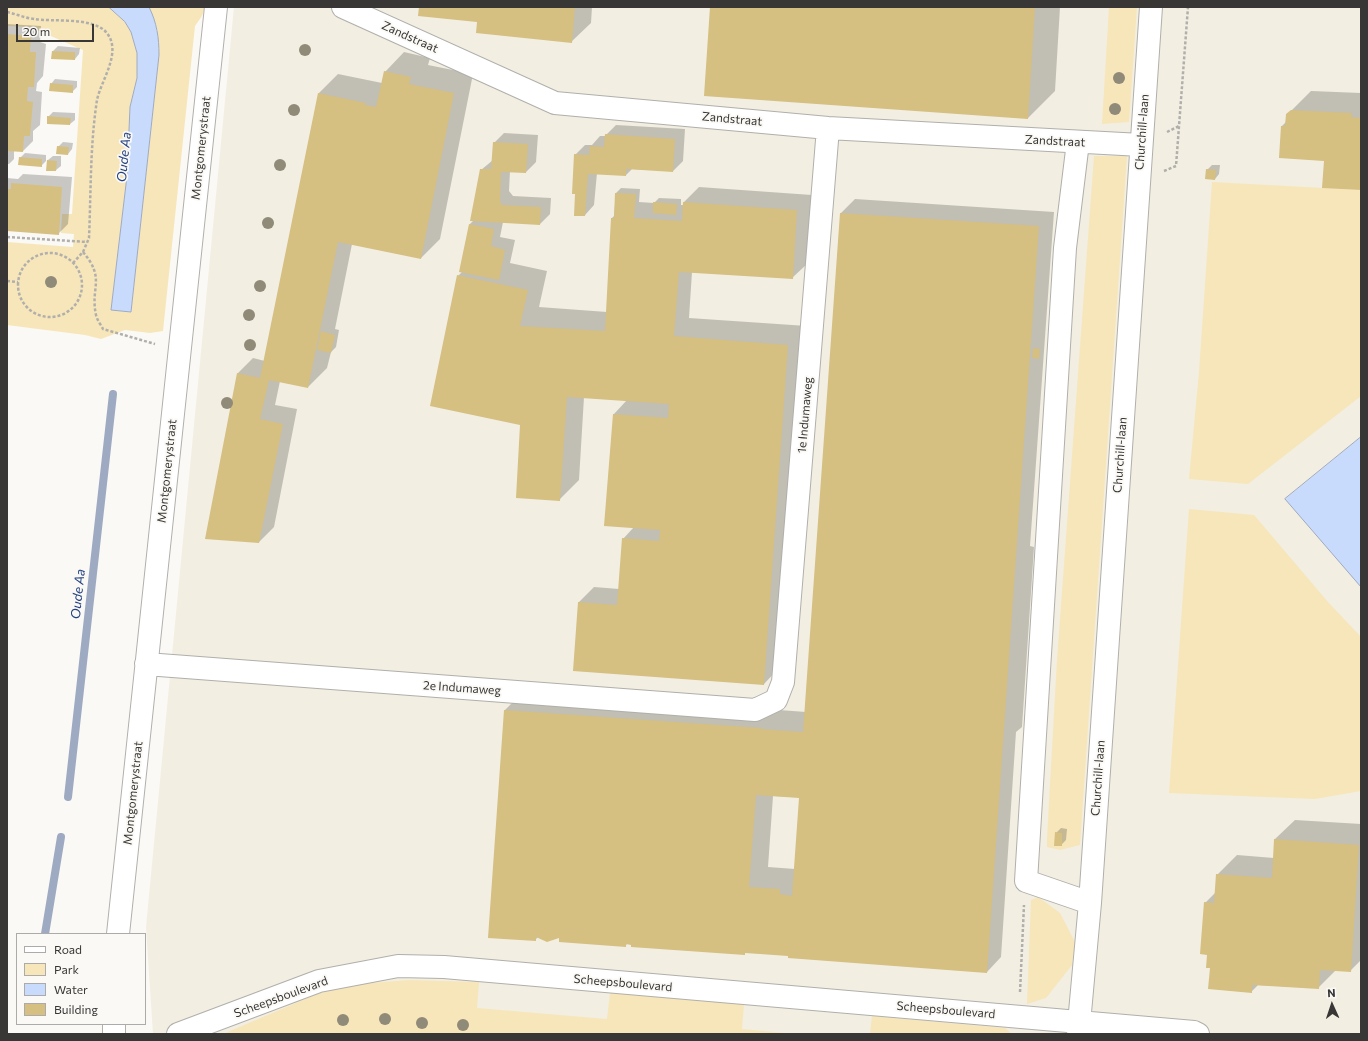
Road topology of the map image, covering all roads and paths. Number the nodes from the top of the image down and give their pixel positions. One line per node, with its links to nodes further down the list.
1 (216, 7): 16 (street, Montgomerystraat)
2 (343, 7): 7 (street, Zandstraat)
3 (1151, 7): 9 (street, Churchill-laan)
4 (1188, 7): 6 (path)
5 (7, 12): 11 (path)
6 (1179, 126)
7 (828, 128): 8 (street, Zandstraat); 18 (street, 1e Indumaweg)
8 (1078, 142): 9 (street, Zandstraat); 19 (street)
9 (1141, 145): 20 (street, Churchill-laan)
10 (7, 237): 11 (path)
11 (87, 242): 12 (path)
12 (83, 252): 13 (path); 16 (path)
13 (74, 263): 15 (path); 15 (path)
14 (7, 281): 15 (path)
15 (18, 282)
16 (180, 351): 17 (street, Montgomerystraat)
17 (146, 664): 18 (street, 2e Indumaweg); 21 (street, Montgomerystraat)
18 (776, 700)
19 (1026, 881): 20 (street); 22 (path)
20 (1090, 903): 23 (street, Churchill-laan)
21 (118, 933)
22 (1020, 997)
23 (1079, 1028): 24 (street, Scheepsboulevard); 25 (street, Scheepsboulevard)
24 (178, 1034)
25 (1198, 1034)

